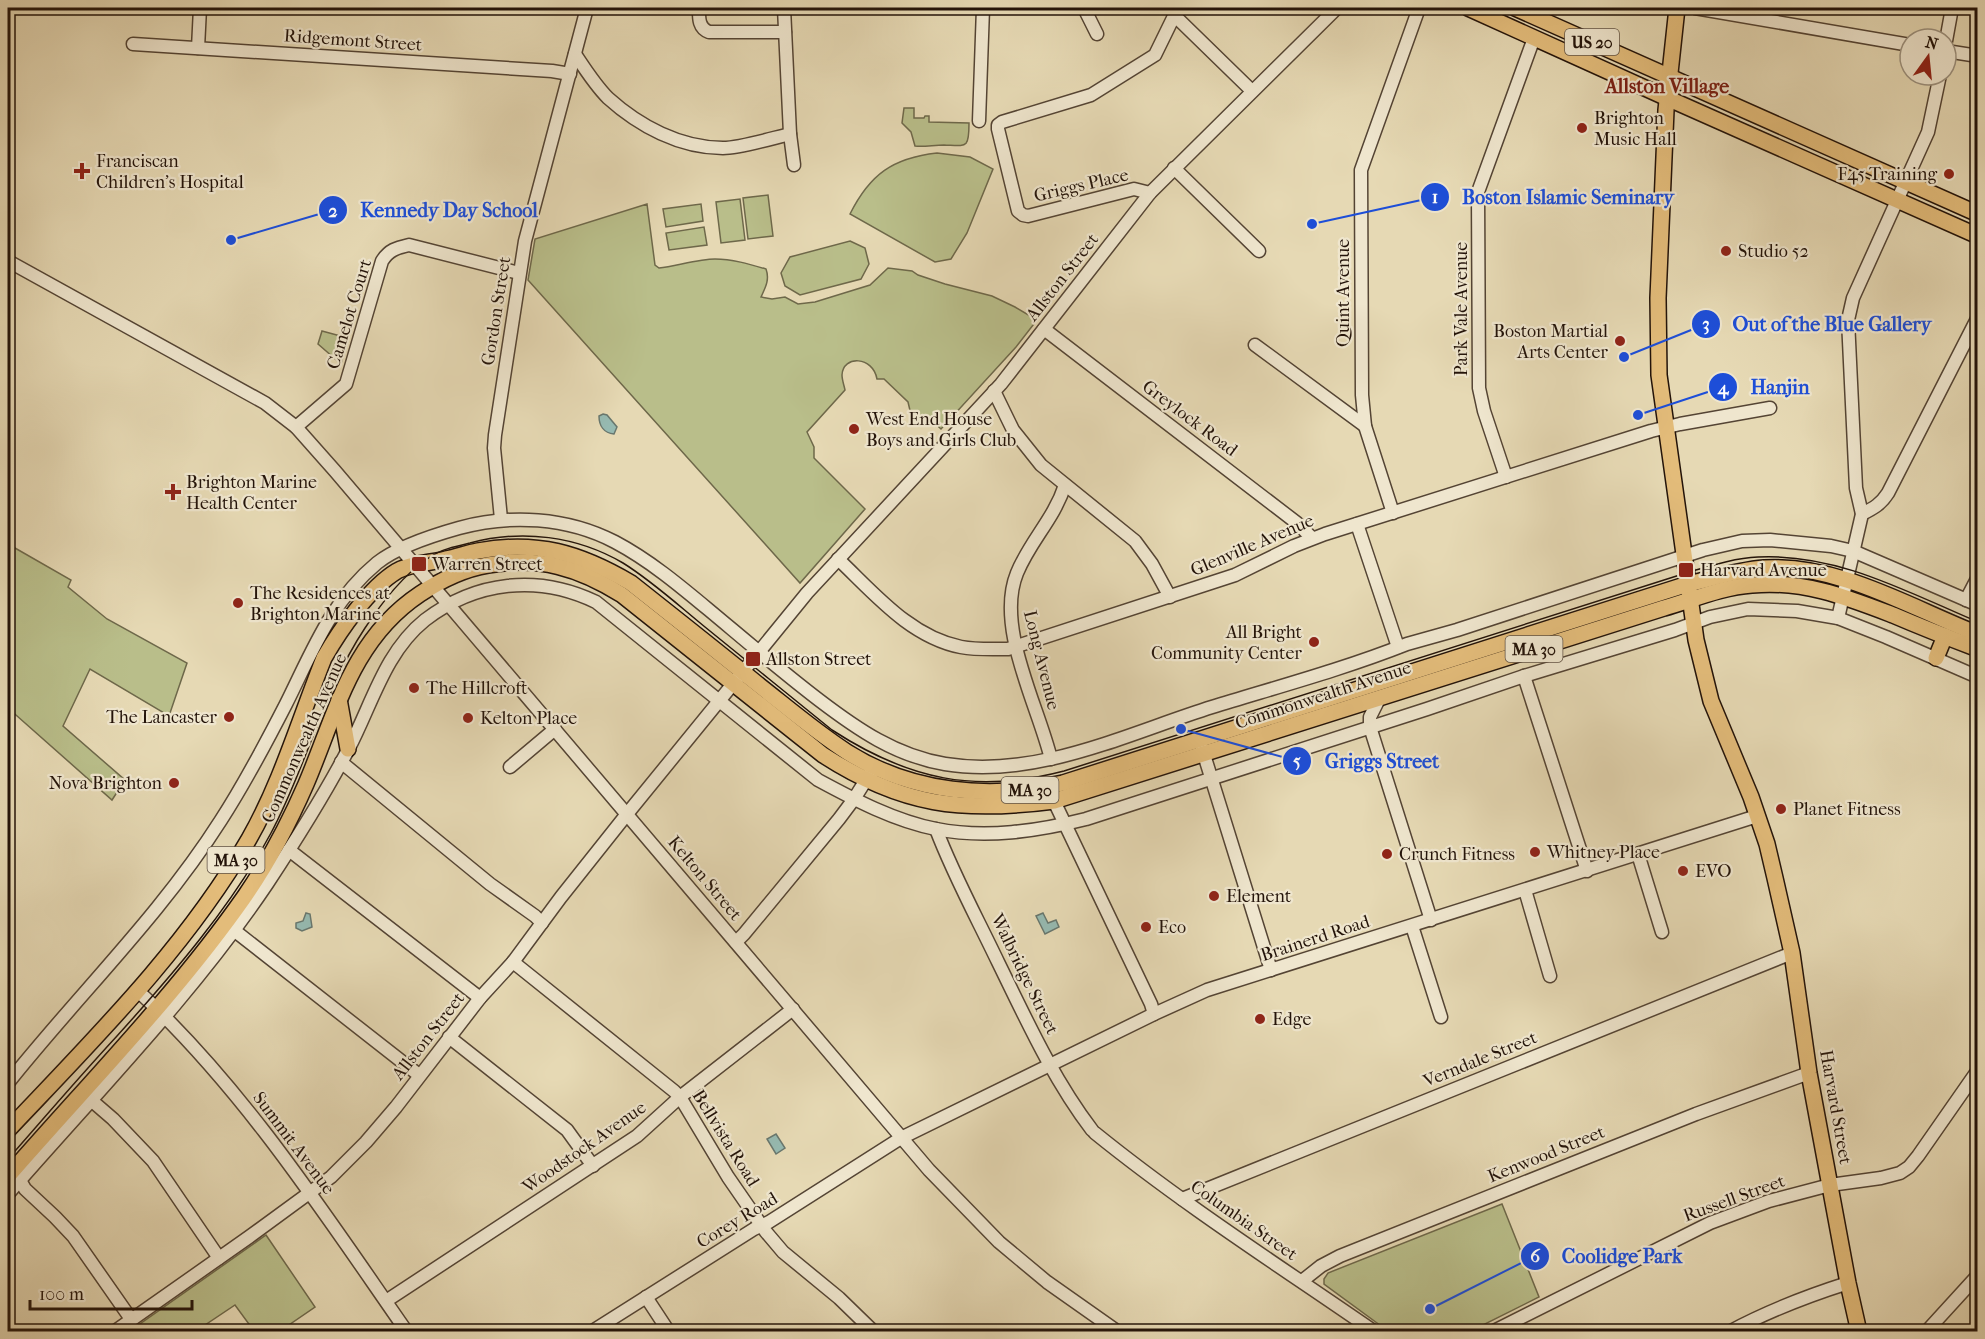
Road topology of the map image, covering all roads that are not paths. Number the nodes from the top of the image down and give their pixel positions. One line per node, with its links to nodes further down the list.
1 (200, 8): 21 (street)
2 (587, 8): 23 (street, Gordon Street)
3 (699, 8): 16 (street)
4 (784, 8): 16 (street)
5 (983, 8): 30 (street)
6 (1084, 8): 17 (street)
7 (1337, 8): 28 (street, Allston Street)
8 (1419, 8): 47 (street, Quint Avenue)
9 (1468, 8): 18 (main road, US 20)
10 (1515, 8): 26 (main road, US 20)
11 (1677, 8): 26 (main road)
12 (1695, 8): 19 (street)
13 (1952, 8): 15 (street)
14 (1176, 11): 28 (street); 35 (street, Griggs Place)
15 (1948, 27)
16 (785, 32): 31 (street)
17 (1097, 34)
18 (1534, 38): 29 (main road, US 20); 50 (street, Park Vale Avenue)
19 (1898, 43)
20 (133, 44): 21 (street, Ridgemont Street)
21 (198, 48): 25 (street, Ridgemont Street)
22 (1958, 53): 24 (street)
23 (575, 54): 25 (street, Gordon Street); 31 (street)
24 (1977, 56)
25 (570, 74): 41 (street, Gordon Street)
26 (1669, 77): 29 (main road); 34 (main road, US 20)
27 (1937, 87): 34 (street)
28 (1251, 91): 33 (street, Allston Street)
29 (1666, 99): 36 (main road, US 20); 49 (main road)
30 (979, 121)
31 (790, 134): 32 (street)
32 (794, 165)
33 (1174, 168): 35 (street, Allston Street); 39 (street)
34 (1906, 182): 36 (street); 37 (main road, US 20)
35 (1150, 193): 43 (street, Allston Street)
36 (1898, 200): 38 (main road, US 20); 53 (street)
37 (1977, 214)
38 (1977, 236)
39 (1259, 251)
40 (8, 261): 48 (street)
41 (519, 273): 48 (street, Camelot Court); 54 (street, Gordon Street)
42 (1977, 316): 53 (street)
43 (1044, 329): 45 (street, Allston Street); 56 (street, Greylock Road)
44 (1255, 345): 47 (street)
45 (994, 391): 51 (street); 60 (street, Allston Street)
46 (1770, 408): 49 (street, Glenville Avenue)
47 (1365, 426): 52 (street, Quint Avenue)
48 (296, 427): 57 (street)
49 (1666, 427): 50 (street, Glenville Avenue); 59 (main road)
50 (1506, 477): 52 (street, Glenville Avenue)
51 (1065, 485): 67 (street); 75 (street, Long Avenue)
52 (1393, 513): 55 (street, Glenville Avenue)
53 (1862, 514): 58 (street)
54 (501, 519): 57 (street, Commonwealth Avenue); 78 (street, Commonwealth Avenue)
55 (1357, 524): 56 (street, Glenville Avenue); 76 (street)
56 (1312, 538): 67 (street, Glenville Avenue)
57 (402, 549): 61 (street); 125 (street, Commonwealth Avenue)
58 (1853, 551): 59 (street, Commonwealth Avenue); 63 (street); 69 (street, Commonwealth Avenue)
59 (1684, 556): 64 (main road); 76 (street, Commonwealth Avenue)
60 (838, 559): 75 (street, Glenville Avenue); 78 (street, Allston Street)
61 (416, 565): 65 (street, Kelton Street); 82 (main road, Commonwealth Avenue / MA 30); 114 (main road, Commonwealth Avenue / MA 30)
62 (1977, 578): 69 (street)
63 (1847, 580): 64 (main road, Commonwealth Avenue / MA 30); 66 (street); 73 (main road, Commonwealth Avenue / MA 30)
64 (1688, 584): 68 (main road); 88 (main road, Commonwealth Avenue / MA 30)
65 (433, 585): 70 (street, Kelton Street); 82 (main road, Commonwealth Avenue / MA 30); 83 (main road, Commonwealth Avenue / MA 30)
66 (1843, 596): 68 (main road, Commonwealth Avenue / MA 30); 71 (street); 74 (main road, Commonwealth Avenue / MA 30)
67 (1170, 597): 75 (street, Glenville Avenue)
68 (1690, 600): 72 (main road); 84 (main road, Commonwealth Avenue / MA 30)
69 (1972, 603)
70 (449, 604): 85 (street, Commonwealth Avenue); 87 (street, Kelton Street); 89 (street, Commonwealth Avenue)
71 (1838, 618): 72 (street, Commonwealth Avenue); 79 (street, Commonwealth Avenue)
72 (1693, 623): 80 (street, Commonwealth Avenue); 97 (main road)
73 (1977, 634)
74 (1945, 636): 77 (main road, Commonwealth Avenue / MA 30); 79 (main road)
75 (1016, 647): 90 (street, Long Avenue)
76 (1398, 647): 90 (street, Commonwealth Avenue)
77 (1977, 650)
78 (760, 652): 82 (street, Allston Street); 90 (street, Commonwealth Avenue)
79 (1936, 658): 81 (street, Commonwealth Avenue)
80 (1524, 676): 86 (street, Commonwealth Avenue); 102 (street)
81 (1977, 677)
82 (738, 678): 85 (street, Allston Street); 92 (main road, Commonwealth Avenue / MA 30)
83 (339, 698): 89 (main road); 117 (main road, Commonwealth Avenue / MA 30)
84 (1379, 699): 86 (street); 88 (main road, Commonwealth Avenue / MA 30)
85 (720, 700): 94 (street, Commonwealth Avenue); 96 (street, Allston Street)
86 (1370, 727): 93 (street, Commonwealth Avenue); 104 (street)
87 (555, 729): 91 (street); 96 (street, Kelton Street)
88 (1201, 746): 92 (main road, Commonwealth Avenue / MA 30); 93 (street); 95 (main road, Commonwealth Avenue / MA 30)
89 (345, 755): 100 (street, Commonwealth Avenue); 105 (street)
90 (1051, 759)
91 (510, 767)
92 (870, 773): 94 (street); 95 (main road, Commonwealth Avenue / MA 30)
93 (1211, 778): 98 (street, Commonwealth Avenue); 112 (street)
94 (854, 799): 99 (street, Commonwealth Avenue); 109 (street)
95 (1054, 801): 98 (street)
96 (627, 814): 105 (street, Allston Street); 109 (street, Kelton Street)
97 (1758, 816): 101 (street, Brainerd Road); 110 (main road, Harvard Street)
98 (1064, 824): 99 (street, Commonwealth Avenue); 118 (street)
99 (936, 829): 121 (street, Walbridge Street)
100 (289, 850): 107 (street, Commonwealth Avenue); 115 (street)
101 (1638, 854): 102 (street, Brainerd Road); 108 (street)
102 (1587, 871): 103 (street, Brainerd Road)
103 (1525, 890): 104 (street, Brainerd Road); 113 (street)
104 (1431, 920): 106 (street, Brainerd Road)
105 (542, 923): 111 (street, Allston Street)
106 (1412, 926): 112 (street, Brainerd Road); 119 (street)
107 (235, 931): 117 (street, Commonwealth Avenue); 124 (street)
108 (1662, 932)
109 (736, 942): 116 (street, Kelton Street)
110 (1792, 954): 123 (main road, Harvard Street); 136 (street, Verndale Street)
111 (513, 962): 115 (street, Allston Street); 126 (street, Bellvista Road)
112 (1271, 970): 118 (street, Brainerd Road)
113 (1550, 976)
114 (137, 990): 117 (street, Summit Avenue); 128 (main road, Commonwealth Avenue / MA 30)
115 (480, 998): 120 (street, Allston Street)
116 (793, 1009): 126 (street, Woodstock Avenue); 130 (street, Kelton Street)
117 (161, 1012): 127 (street, Commonwealth Avenue); 132 (main road, Commonwealth Avenue / MA 30); 134 (street, Summit Avenue)
118 (1154, 1014): 121 (street, Brainerd Road)
119 (1441, 1017)
120 (449, 1037): 124 (street, Allston Street); 131 (street)
121 (1050, 1065): 129 (street, Walbridge Street); 130 (street, Brainerd Road)
122 (1977, 1070): 133 (street, Russell Street)
123 (1809, 1073): 133 (main road, Harvard Street); 140 (street, Kenwood Street)
124 (419, 1076): 134 (street, Allston Street)
125 (8, 1083)
126 (680, 1097): 131 (street, Woodstock Avenue); 137 (street, Bellvista Road)
127 (91, 1100): 132 (street, Commonwealth Avenue); 138 (street)
128 (8, 1130)
129 (1093, 1131): 136 (street, Columbia Street)
130 (901, 1138): 137 (street, Corey Road); 150 (street, Kelton Street)
131 (592, 1166): 143 (street, Woodstock Avenue)
132 (14, 1175): 135 (street, Commonwealth Avenue); 144 (street)
133 (1830, 1185): 141 (main road, Harvard Street); 152 (street, Russell Street)
134 (309, 1192): 138 (street, Allston Street); 143 (street, Summit Avenue)
135 (8, 1194)
136 (1182, 1199): 140 (street, Columbia Street)
137 (761, 1226): 142 (street, Corey Road); 149 (street, Bellvista Road)
138 (219, 1258): 144 (street, Allston Street)
139 (1977, 1275): 155 (street)
140 (1302, 1281): 151 (street, Columbia Street)
141 (1848, 1283): 153 (street); 154 (main road, Harvard Street)
142 (646, 1297): 147 (street, Corey Road); 148 (street)
143 (386, 1301): 146 (street, Summit Avenue)
144 (131, 1319): 145 (street, Allston Street)
145 (114, 1332)
146 (407, 1332)
147 (591, 1332)
148 (669, 1332)
149 (874, 1332)
150 (1118, 1332)
151 (1375, 1332)
152 (1492, 1332)
153 (1729, 1332)
154 (1860, 1332)
155 (1926, 1332)

